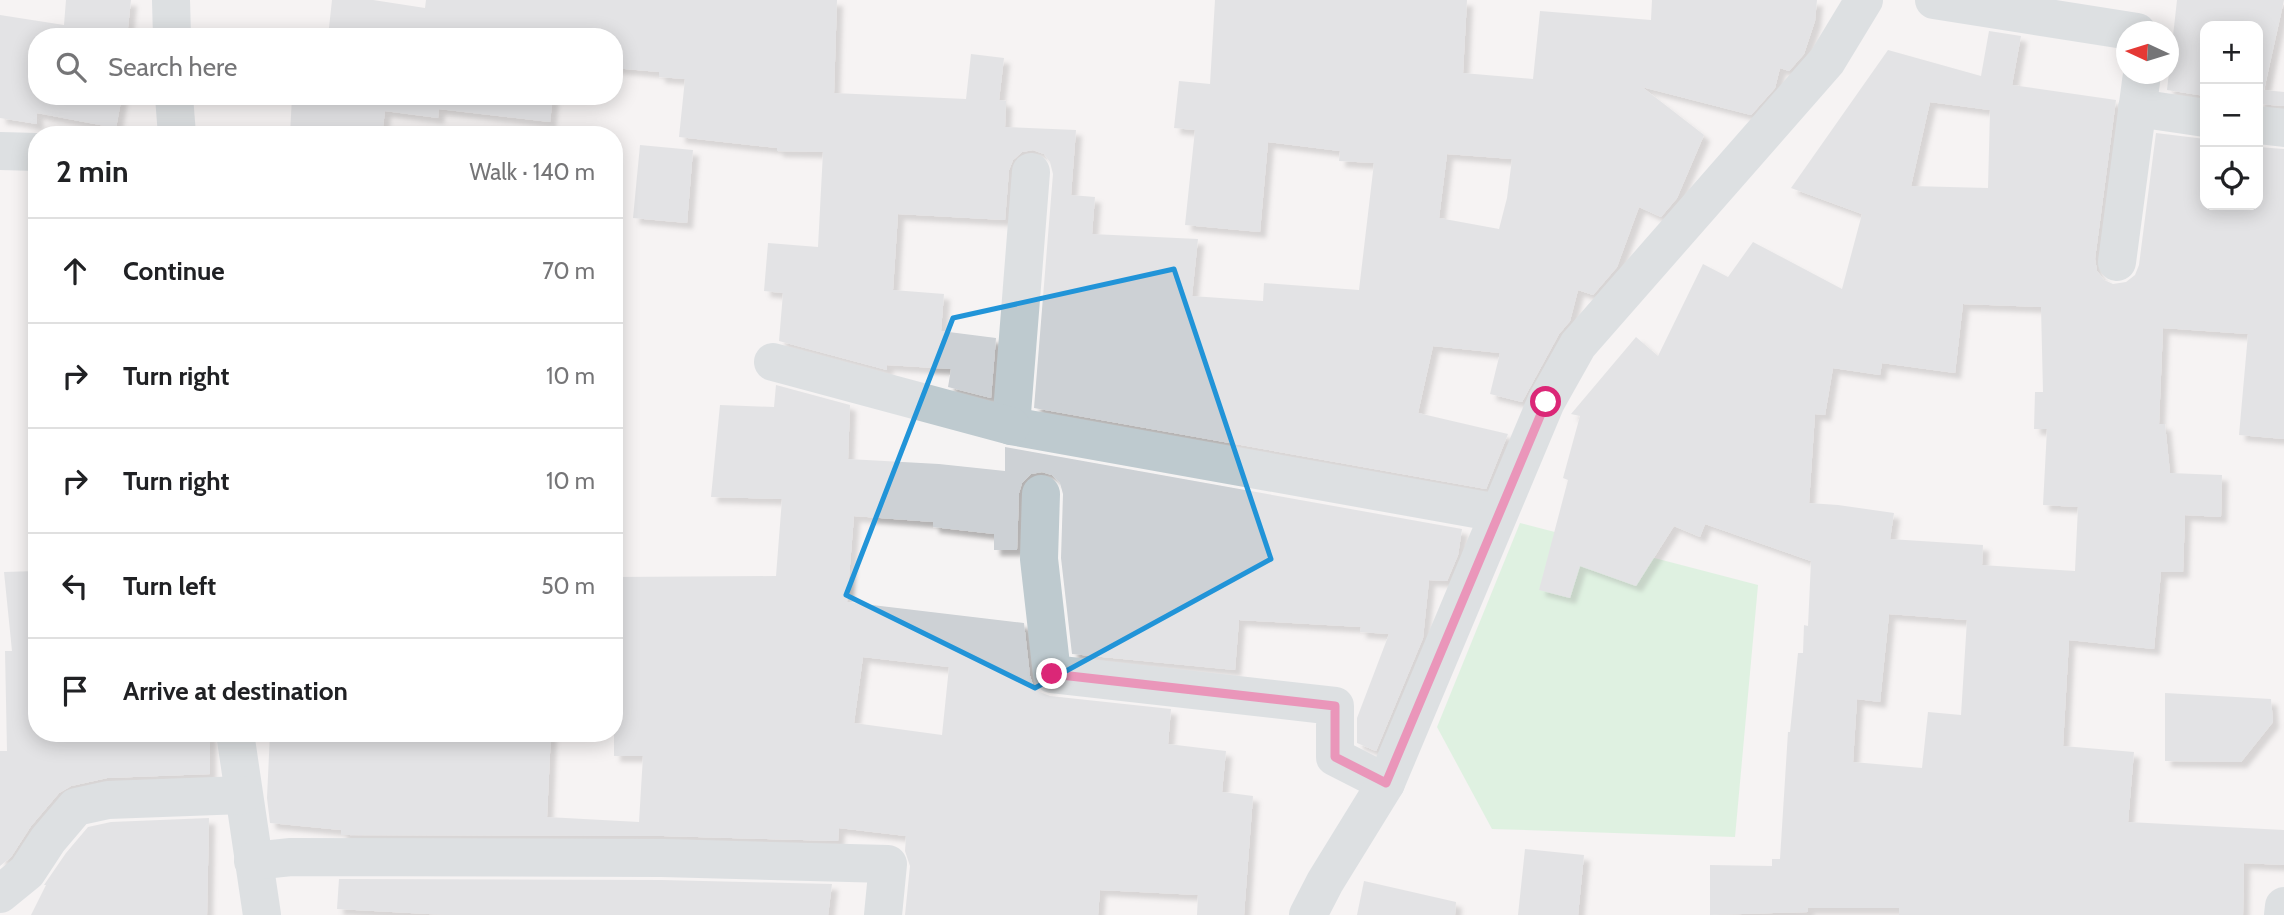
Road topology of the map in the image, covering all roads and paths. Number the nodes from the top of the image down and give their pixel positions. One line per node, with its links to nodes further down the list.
1 (171, 0): 4 (street)
2 (1864, 0): 19 (street)
3 (1934, 0): 5 (street)
4 (172, 28)
5 (2116, 29)
6 (2140, 91): 8 (street); 15 (street)
7 (175, 105): 9 (street)
8 (2200, 116)
9 (176, 126)
10 (2263, 126): 11 (street)
11 (2284, 128)
12 (0, 151): 13 (street)
13 (28, 152)
14 (1031, 172): 17 (street)
15 (2116, 262)
16 (773, 362): 17 (street)
17 (1011, 426): 19 (street)
18 (1041, 494): 21 (street)
19 (1498, 513): 21 (street)
20 (236, 742): 22 (street)
21 (1386, 783): 28 (street)
22 (243, 795): 23 (street); 24 (street)
23 (253, 861): 26 (street); 27 (street)
24 (0, 894)
25 (2284, 906): 29 (street)
26 (262, 915)
27 (883, 915)
28 (1308, 915)
29 (2283, 915)

